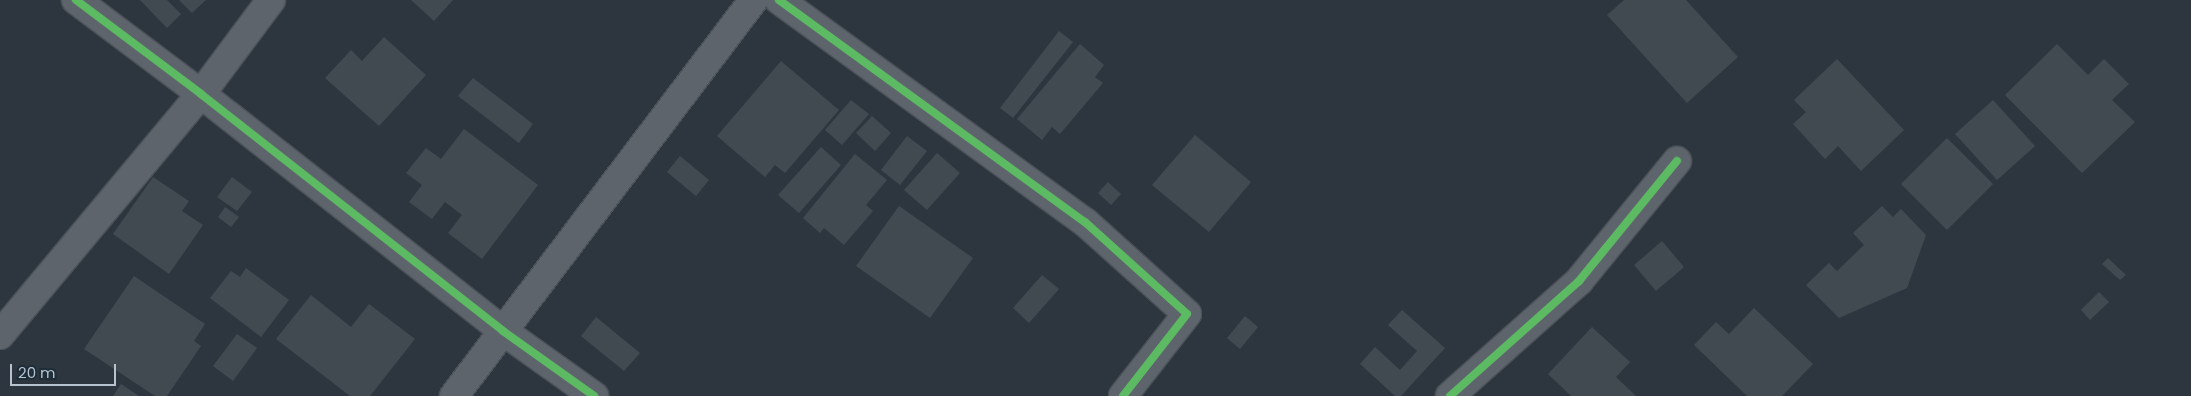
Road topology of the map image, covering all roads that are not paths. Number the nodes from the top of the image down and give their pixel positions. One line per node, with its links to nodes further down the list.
1 (76, 0): 5 (street)
2 (271, 0): 5 (street)
3 (754, 0): 7 (street)
4 (779, 0): 11 (street)
5 (201, 94): 7 (street); 8 (street)
6 (1677, 161): 12 (street)
7 (503, 331): 9 (street); 10 (street)
8 (0, 335)
9 (454, 396)
10 (594, 396)
11 (1123, 396)
12 (1450, 396)

